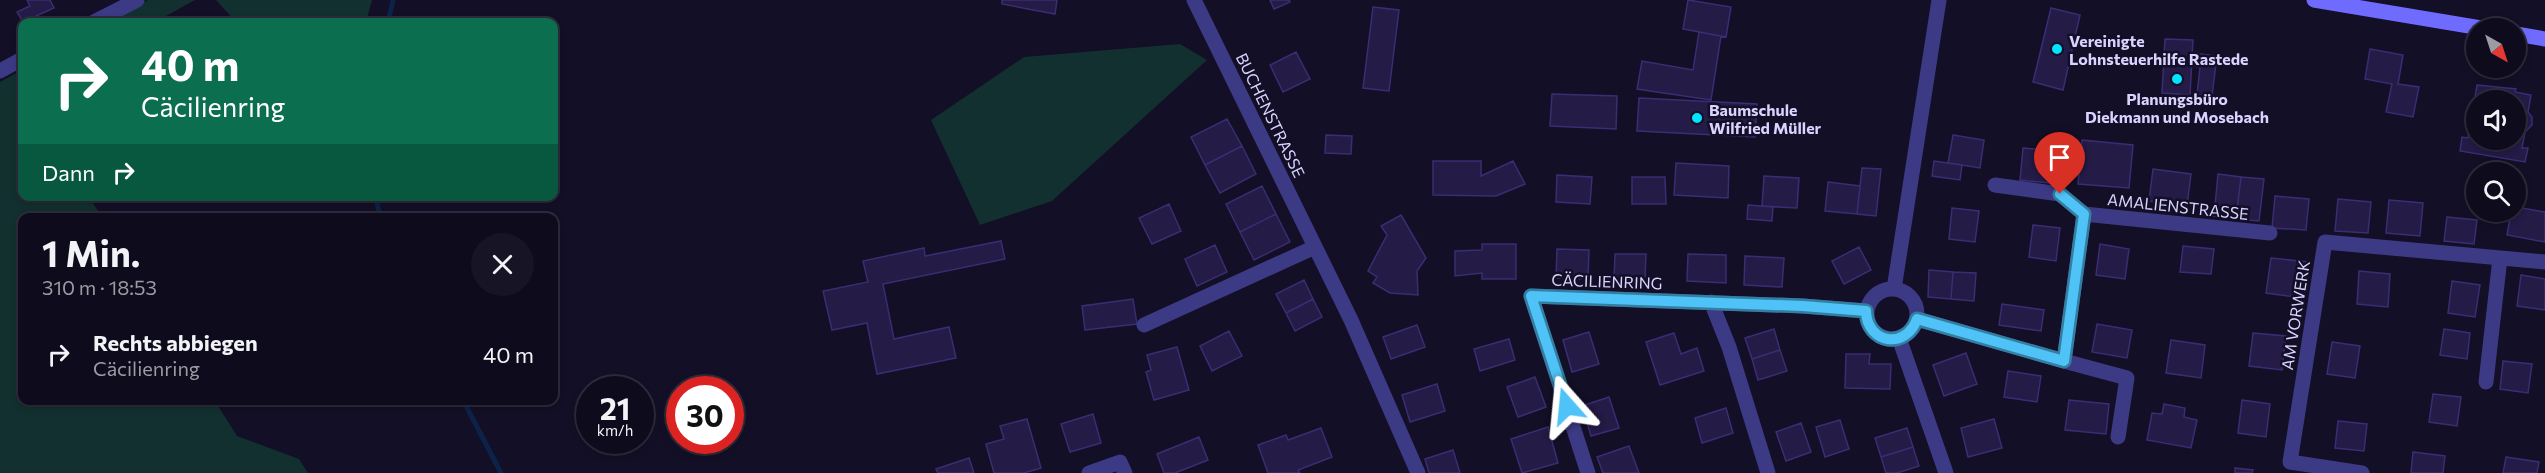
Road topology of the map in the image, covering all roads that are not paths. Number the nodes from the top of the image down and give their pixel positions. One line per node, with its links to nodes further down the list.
1 (137, 0): 5 (street)
2 (1194, 0): 14 (street, BUCHENSTRASSE)
3 (1939, 0): 17 (street)
4 (2314, 0): 6 (street)
5 (102, 18)
6 (2466, 25)
7 (2526, 36): 8 (street)
8 (2545, 39)
9 (18, 61): 10 (street)
10 (0, 71)
11 (1995, 185): 12 (street, AMALIENSTRASSE)
12 (2084, 214): 13 (street, AMALIENSTRASSE); 23 (street, AMALIENSTRASSE)
13 (2270, 233)
14 (1315, 247): 21 (street); 28 (street, BUCHENSTRASSE)
15 (2500, 258): 16 (street, AM VORWERK); 24 (street); 32 (street, AM VORWERK)
16 (2545, 262)
17 (1894, 289): 19 (street); 20 (street)
18 (1712, 302): 19 (street, CÄCILIENRING); 29 (street, CÄCILIENRING); 30 (street)
19 (1866, 311): 22 (street)
20 (1917, 319): 22 (street); 23 (street)
21 (1144, 325)
22 (1899, 338): 31 (street)
23 (2064, 361): 25 (street)
24 (2486, 382)
25 (2118, 437)
26 (1089, 473): 27 (street)
27 (1125, 473)
28 (1418, 473)
29 (1588, 473)
30 (1768, 473)
31 (1946, 473)
32 (2362, 473)

